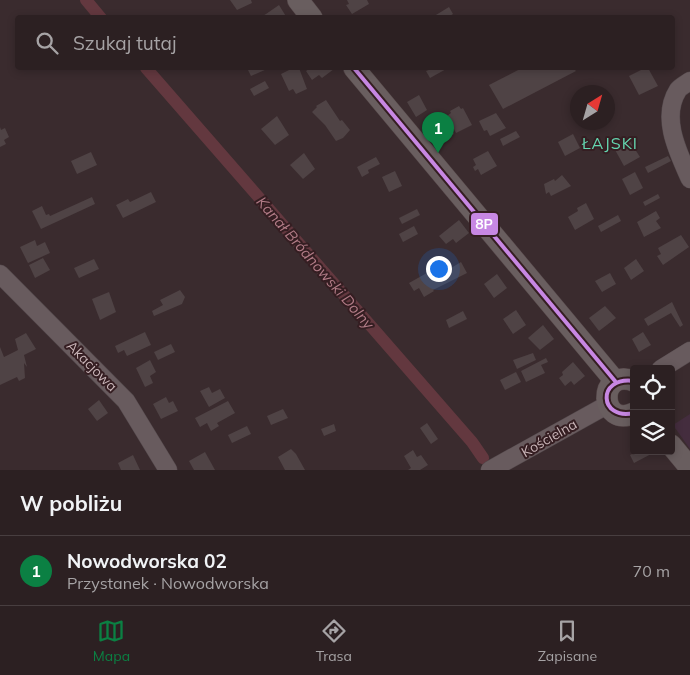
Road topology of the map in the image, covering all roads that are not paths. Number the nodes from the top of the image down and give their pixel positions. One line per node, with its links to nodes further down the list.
1 (298, 0): 2 (main road)
2 (310, 15)
3 (356, 70): 9 (main road)
4 (690, 82): 5 (street)
5 (690, 180)
6 (0, 274): 15 (street, Akacjowa)
7 (690, 352): 8 (street)
8 (668, 365)
9 (625, 381): 10 (main road)
10 (607, 405): 11 (main road); 13 (street, Kościelna)
11 (630, 414)
12 (675, 450): 14 (main road)
13 (497, 466)
14 (690, 468)
15 (168, 470)

